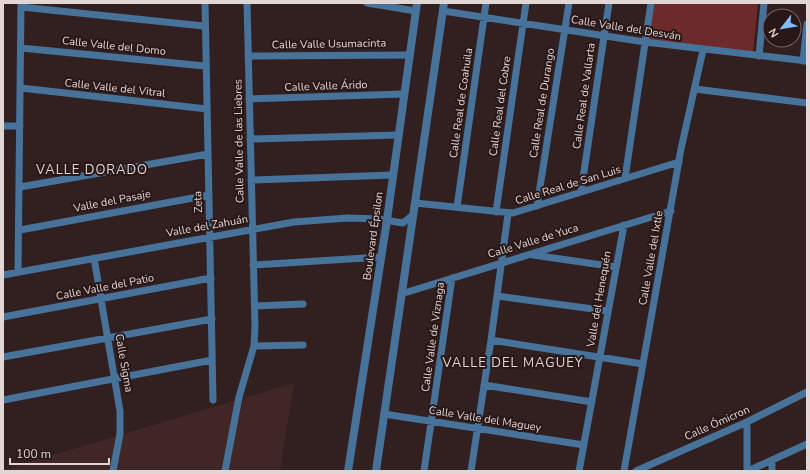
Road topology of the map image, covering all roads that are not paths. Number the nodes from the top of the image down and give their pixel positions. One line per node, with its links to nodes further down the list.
1 (205, 3): 17 (street, Zeta)
2 (247, 3): 24 (street, Calle Valle de las Liebres)
3 (367, 3): 4 (street)
4 (375, 3): 13 (street)
5 (486, 3): 14 (street, Calle Real de Coahuila)
6 (526, 3): 15 (street, Calle Real del Cobre)
7 (569, 3): 18 (street, Calle Real de Durango)
8 (609, 3): 19 (street, Calle Real de Vallarta)
9 (651, 3): 20 (street)
10 (764, 3): 25 (street)
11 (21, 5): 17 (street); 21 (street)
12 (443, 6): 14 (street, Calle Valle del Desván); 46 (street)
13 (416, 7): 23 (street, Boulevard Épsilon)
14 (484, 17): 15 (street, Calle Valle del Desván); 48 (street, Calle Real de Coahuila)
15 (524, 23): 18 (street, Calle Valle del Desván); 50 (street, Calle Real del Cobre)
16 (807, 24): 26 (street)
17 (204, 26): 27 (street, Zeta)
18 (565, 29): 19 (street, Calle Valle del Desván); 47 (street, Calle Real de Durango)
19 (604, 36): 20 (street, Calle Valle del Desván); 44 (street, Calle Real de Vallarta)
20 (645, 42): 22 (street, Calle Valle del Desván); 41 (street)
21 (21, 48): 27 (street, Calle Valle del Domo); 28 (street)
22 (703, 50): 25 (street, Calle Valle del Desván); 29 (street, Calle Valle del Ixtle)
23 (410, 55): 24 (street, Calle Valle Usumacinta); 30 (street, Boulevard Épsilon)
24 (248, 56): 31 (street, Calle Valle de las Liebres)
25 (759, 56): 26 (street, Calle Valle del Desván)
26 (805, 61)
27 (205, 66): 33 (street, Zeta)
28 (21, 88): 33 (street, Calle Valle del Vitral); 35 (street)
29 (695, 89): 32 (street); 39 (street, Calle Valle del Ixtle)
30 (404, 94): 31 (street, Calle Valle Árido); 36 (street, Boulevard Épsilon)
31 (249, 99): 37 (street, Calle Valle de las Liebres)
32 (807, 103)
33 (206, 109): 38 (street, Zeta)
34 (3, 126): 35 (street)
35 (20, 126): 43 (street)
36 (398, 135): 37 (street); 40 (street, Boulevard Épsilon)
37 (250, 139): 42 (street, Calle Valle de las Liebres)
38 (208, 154): 43 (street); 45 (street, Zeta)
39 (679, 162): 41 (street, Calle Real de San Luis); 49 (street, Calle Valle del Ixtle)
40 (392, 175): 42 (street); 53 (street, Boulevard Épsilon)
41 (625, 178): 44 (street, Calle Real de San Luis)
42 (251, 180): 55 (street, Calle Valle de las Liebres)
43 (20, 187): 56 (street)
44 (581, 192): 47 (street, Calle Real de San Luis)
45 (209, 194): 56 (street, Valle del Pasaje); 57 (street, Zeta)
46 (415, 203): 48 (street, Calle Real de San Luis); 52 (street)
47 (537, 206): 51 (street, Calle Real de San Luis)
48 (457, 207): 50 (street, Calle Real de San Luis)
49 (671, 211): 54 (street, Calle Valle de Yuca); 83 (street, Calle Valle del Ixtle)
50 (496, 212): 51 (street, Calle Real de San Luis)
51 (508, 214): 61 (street)
52 (413, 215): 53 (street, Valle del Zahuán); 68 (street)
53 (387, 220): 55 (street, Valle del Zahuán); 59 (street, Boulevard Épsilon)
54 (624, 225): 58 (street, Calle Valle de Yuca); 63 (street, Valle del Henequén)
55 (252, 229): 57 (street, Valle del Zahuán); 62 (street, Calle Valle de las Liebres)
56 (20, 230): 64 (street)
57 (210, 236): 60 (street, Valle del Zahuán); 66 (street, Zeta)
58 (529, 254): 61 (street, Calle Valle de Yuca); 63 (street)
59 (381, 257): 62 (street); 99 (street, Boulevard Épsilon)
60 (94, 258): 64 (street, Valle del Zahuán); 70 (street, Calle Sigma)
61 (502, 262): 67 (street, Calle Valle de Yuca); 69 (street)
62 (253, 265): 72 (street, Calle Valle de las Liebres)
63 (616, 267): 73 (street, Valle del Henequén)
64 (18, 272): 65 (street, Valle del Zahuán)
65 (3, 275)
66 (211, 278): 70 (street, Calle Valle del Patio); 75 (street, Zeta)
67 (452, 278): 68 (street, Calle Valle de Yuca); 91 (street, Calle Valle de Viznaga)
68 (401, 294): 90 (street)
69 (497, 296): 73 (street); 77 (street)
70 (101, 298): 74 (street, Calle Valle del Patio); 76 (street, Calle Sigma)
71 (303, 304): 72 (street)
72 (255, 306): 79 (street, Calle Valle de las Liebres)
73 (608, 311): 81 (street, Valle del Henequén)
74 (3, 317)
75 (212, 320): 76 (street); 82 (street, Zeta)
76 (108, 338): 80 (street); 84 (street, Calle Sigma)
77 (491, 340): 81 (street); 85 (street)
78 (303, 345): 79 (street)
79 (254, 346): 98 (street, Calle Valle de las Liebres)
80 (3, 357)
81 (600, 357): 83 (street); 89 (street, Valle del Henequén)
82 (212, 360): 84 (street); 88 (street, Zeta)
83 (643, 364): 104 (street, Calle Valle del Ixtle)
84 (115, 377): 87 (street); 97 (street, Calle Sigma)
85 (484, 385): 89 (street); 93 (street)
86 (807, 392): 92 (street, Calle Ómicron)
87 (3, 400)
88 (213, 400)
89 (592, 402): 95 (street, Valle del Henequén)
90 (384, 414): 91 (street, Calle Valle del Maguey); 100 (street)
91 (432, 422): 93 (street, Calle Valle del Maguey); 101 (street, Calle Valle de Viznaga)
92 (748, 422): 105 (street, Calle Ómicron); 106 (street)
93 (477, 429): 95 (street, Calle Valle del Maguey); 102 (street)
94 (807, 444): 96 (street)
95 (584, 446): 103 (street, Valle del Henequén)
96 (772, 460): 106 (street); 107 (street)
97 (113, 471)
98 (225, 471)
99 (348, 471)
100 (376, 471)
101 (424, 471)
102 (471, 471)
103 (579, 471)
104 (624, 471)
105 (636, 471)
106 (748, 471)
107 (772, 471)

